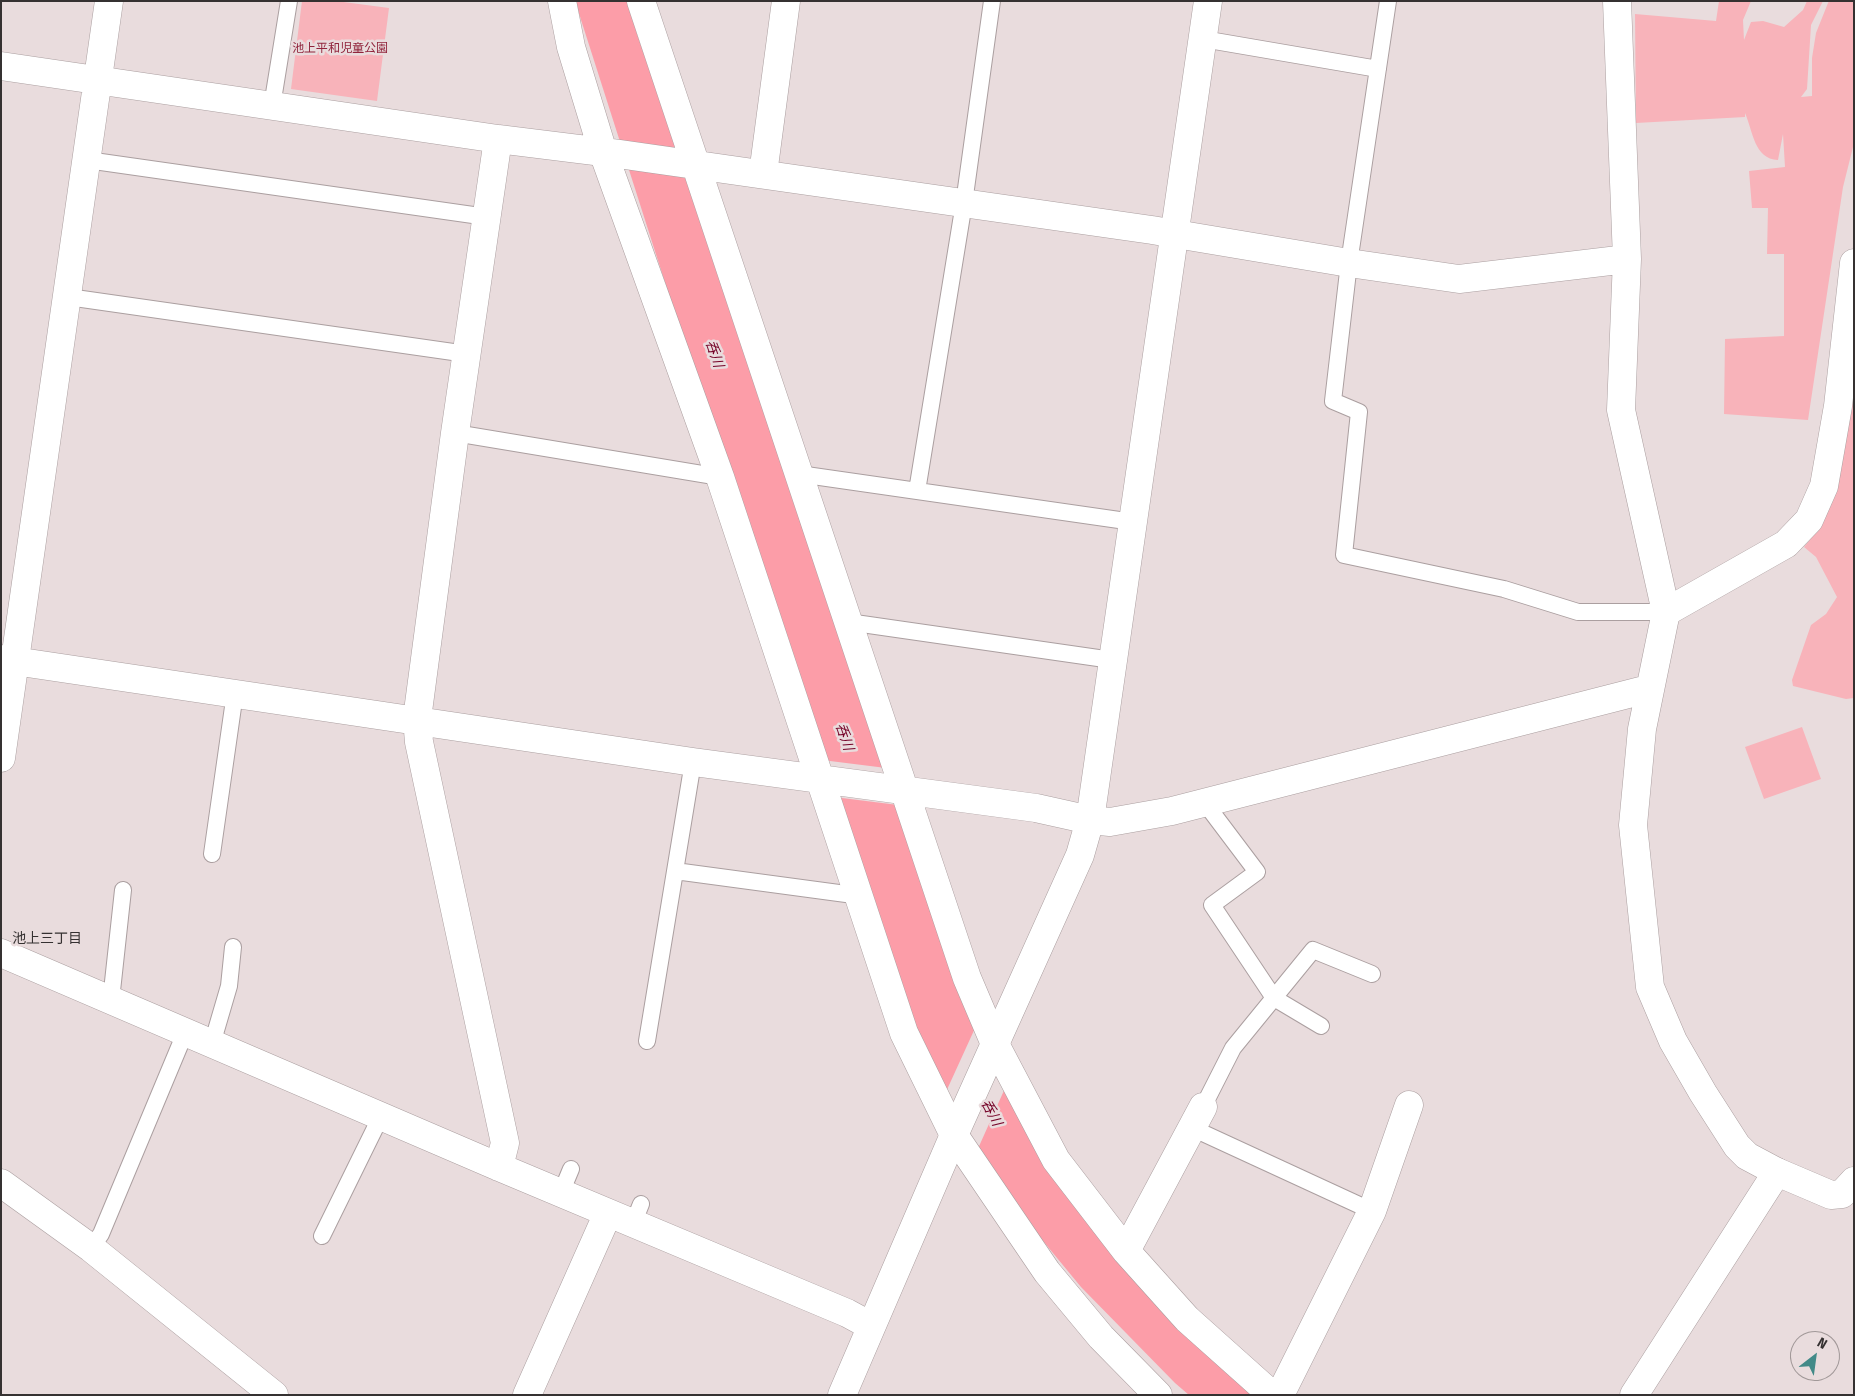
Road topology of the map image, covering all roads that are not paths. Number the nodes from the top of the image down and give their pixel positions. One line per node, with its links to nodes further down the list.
1 (109, 1): 13 (street)
2 (288, 1): 14 (lane)
3 (562, 1): 16 (street)
4 (641, 1): 18 (street)
5 (786, 1): 19 (street)
6 (992, 1): 20 (lane)
7 (1208, 1): 10 (street)
8 (1388, 1): 12 (lane)
9 (1617, 1): 23 (street)
10 (1203, 39): 12 (lane); 22 (street)
11 (1, 66): 13 (street)
12 (1378, 69): 25 (lane)
13 (99, 80): 14 (street); 17 (street)
14 (272, 106): 15 (street)
15 (498, 139): 16 (street); 21 (street)
16 (611, 153): 18 (street); 30 (street)
17 (87, 160): 21 (lane); 26 (street)
18 (692, 164): 19 (street); 29 (street)
19 (763, 174): 20 (street)
20 (964, 203): 22 (street); 31 (lane)
21 (487, 217): 27 (street)
22 (1176, 234): 25 (street); 32 (street)
23 (1627, 259): 25 (street); 33 (street)
24 (1854, 262): 33 (street)
25 (1349, 263): 33 (lane)
26 (68, 297): 27 (lane); 35 (street)
27 (467, 354): 28 (street)
28 (455, 433): 30 (lane); 39 (street)
29 (799, 474): 31 (lane); 34 (street)
30 (720, 477): 42 (street)
31 (917, 491): 32 (lane)
32 (1133, 522): 36 (street)
33 (1666, 612): 37 (street)
34 (848, 622): 36 (lane); 43 (street)
35 (8, 660): 38 (street); 40 (street)
36 (1112, 660): 45 (street)
37 (1648, 689): 44 (street); 65 (street)
38 (235, 693): 39 (street); 46 (lane)
39 (417, 720): 41 (street); 64 (street)
40 (1, 758)
41 (693, 762): 42 (street); 47 (lane)
42 (824, 779): 43 (street); 49 (street)
43 (901, 789): 45 (street); 59 (street)
44 (1205, 803): 45 (street); 53 (lane)
45 (1090, 820): 59 (street)
46 (212, 854)
47 (675, 871): 49 (lane); 57 (lane)
48 (123, 890): 54 (lane)
49 (861, 896): 63 (street)
50 (233, 947): 58 (lane)
51 (1, 953): 54 (street)
52 (1372, 974): 53 (lane)
53 (1274, 998): 55 (lane); 62 (lane)
54 (111, 1000): 56 (street)
55 (1321, 1026)
56 (185, 1032): 58 (street); 71 (lane)
57 (647, 1041)
58 (212, 1044): 61 (street)
59 (993, 1048): 63 (street); 72 (street)
60 (1409, 1105): 68 (street)
61 (380, 1116): 64 (street); 70 (lane)
62 (1198, 1118): 68 (lane); 72 (street)
63 (956, 1130): 73 (street); 77 (street)
64 (499, 1167): 69 (street)
65 (1777, 1172): 66 (street); 80 (street)
66 (1854, 1181)
67 (1, 1183): 71 (street)
68 (1372, 1211): 79 (street)
69 (608, 1213): 73 (street); 75 (street)
70 (322, 1236)
71 (91, 1248): 74 (street)
72 (1126, 1252): 78 (street)
73 (871, 1326): 76 (street)
74 (274, 1395)
75 (527, 1395)
76 (842, 1395)
77 (1158, 1395)
78 (1272, 1395)
79 (1280, 1395)
80 (1634, 1395)

